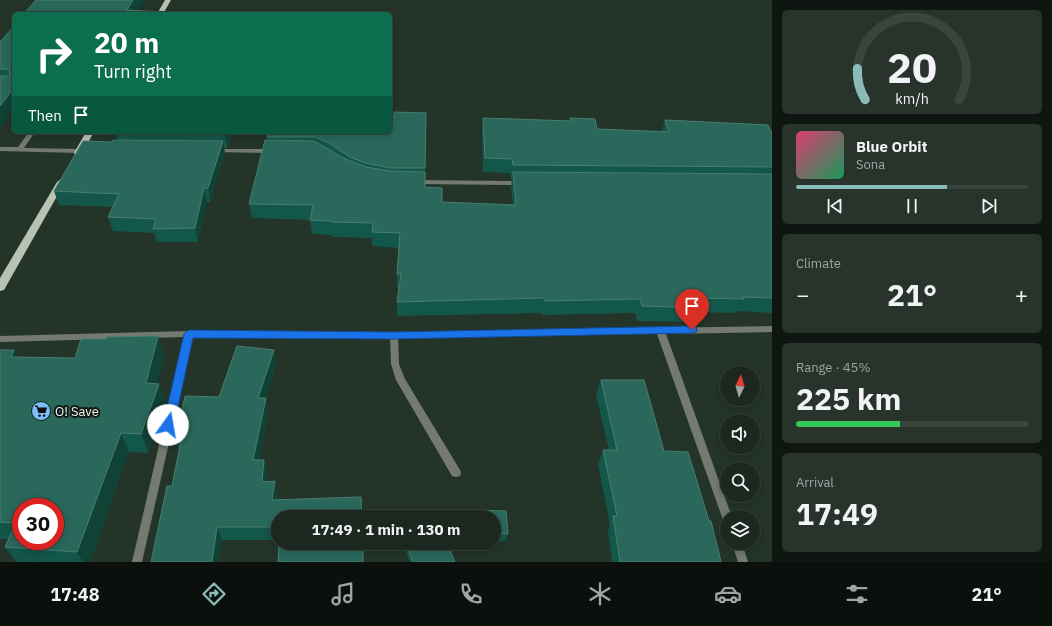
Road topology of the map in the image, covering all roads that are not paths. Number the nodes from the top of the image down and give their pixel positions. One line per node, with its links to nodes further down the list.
1 (168, 0): 2 (main road)
2 (161, 12)
3 (31, 134): 6 (street)
4 (89, 134): 7 (main road)
5 (0, 148): 6 (street)
6 (20, 149): 7 (street)
7 (83, 151): 10 (main road)
8 (205, 151): 9 (street)
9 (283, 151)
10 (72, 163)
11 (65, 175): 14 (main road)
12 (406, 182): 13 (street)
13 (526, 183)
14 (0, 287)
15 (772, 329): 16 (street)
16 (660, 330): 18 (street); 21 (street)
17 (189, 334): 18 (street); 19 (street); 23 (street)
18 (394, 335): 20 (street)
19 (0, 339)
20 (456, 473)
21 (724, 510)
22 (739, 550): 24 (street)
23 (137, 562)
24 (743, 562)

